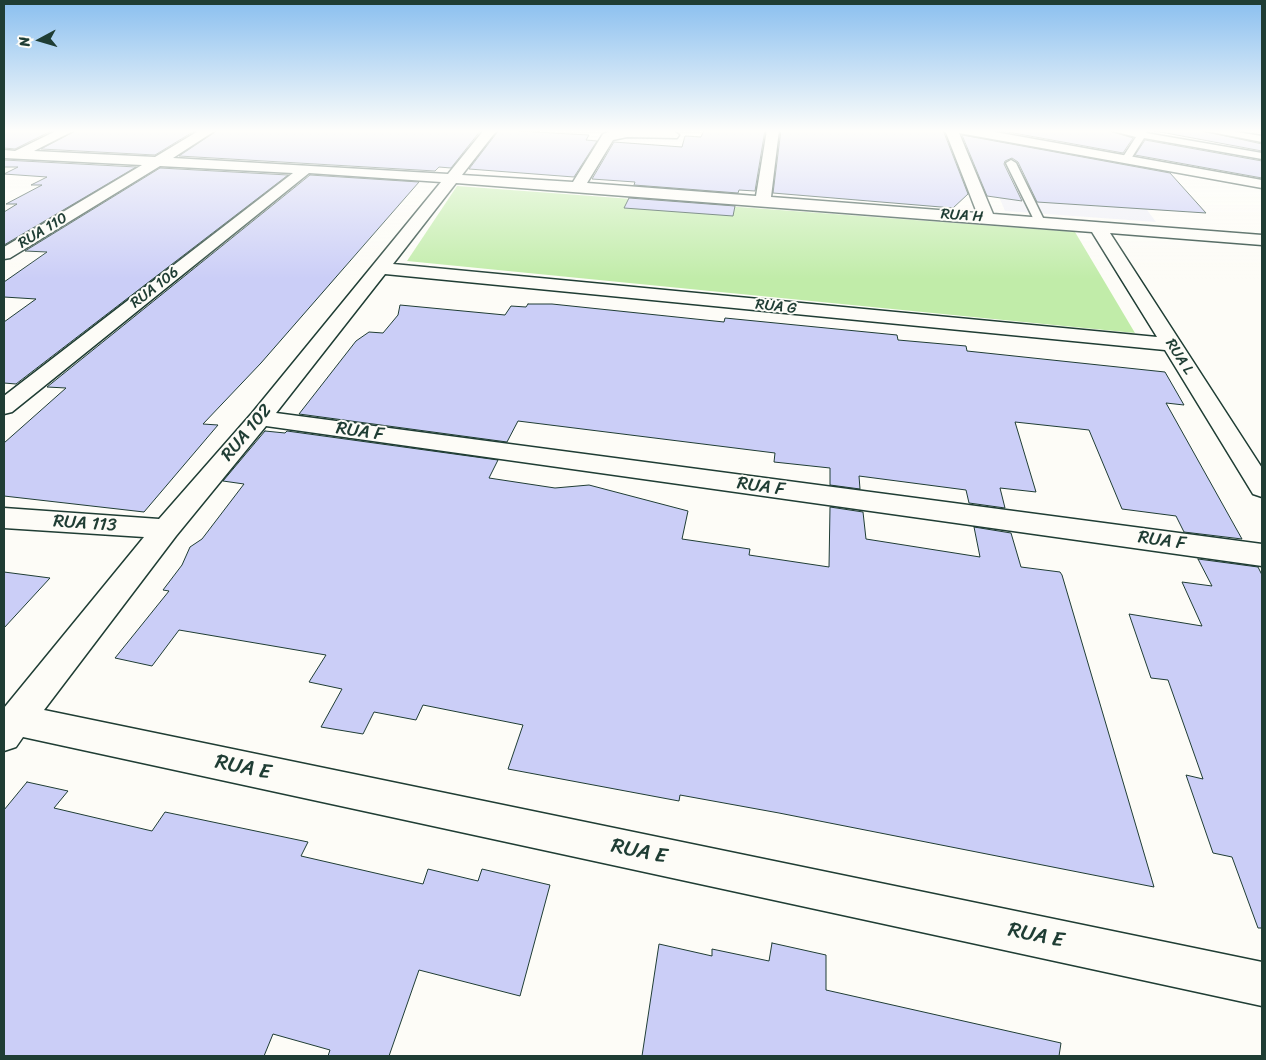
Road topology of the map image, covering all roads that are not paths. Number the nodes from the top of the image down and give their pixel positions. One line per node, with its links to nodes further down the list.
1 (127, 179): 17 (street, RUA 110)
2 (293, 179): 20 (street, RUA 106)
3 (452, 179): 18 (street, RUA 102)
4 (473, 179): 11 (street, RUA H)
5 (583, 179): 11 (street)
6 (766, 179): 12 (street)
7 (972, 179): 13 (street)
8 (1019, 179): 14 (lane)
9 (1236, 179): 10 (street)
10 (1262, 184)
11 (578, 187): 12 (street, RUA H)
12 (763, 202): 13 (street, RUA H)
13 (988, 218): 14 (street, RUA H)
14 (1040, 222): 15 (street, RUA H)
15 (1097, 226): 16 (street, RUA H); 19 (street, RUA L)
16 (1262, 240)
17 (4, 254)
18 (380, 268): 19 (street, RUA G); 21 (street, RUA 102)
19 (1172, 345): 22 (street, RUA L)
20 (4, 406)
21 (260, 418): 24 (street, RUA 102); 25 (street, RUA F)
22 (1262, 488)
23 (4, 518): 24 (street, RUA 113)
24 (166, 529): 26 (street, RUA 102)
25 (1262, 555)
26 (10, 727): 27 (street, RUA E)
27 (1262, 984)

